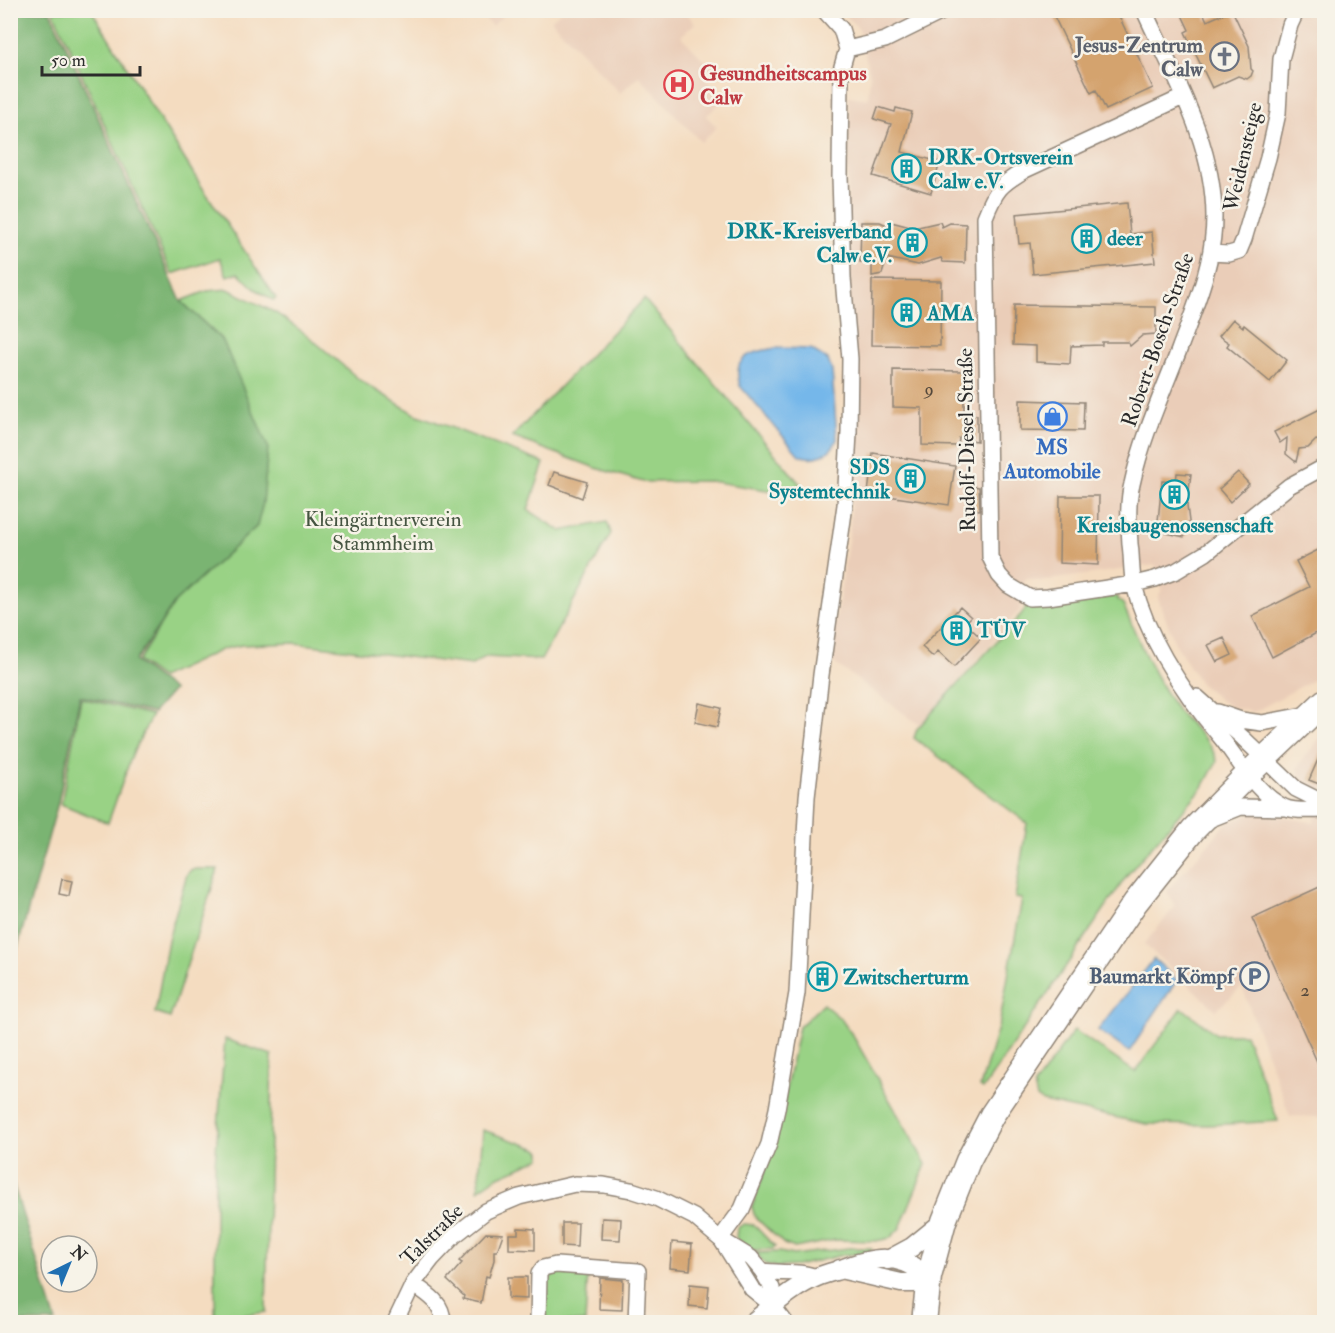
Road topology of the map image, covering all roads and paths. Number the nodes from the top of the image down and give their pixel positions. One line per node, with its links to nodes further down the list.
1 (824, 10): 5 (street)
2 (946, 10): 5 (street)
3 (1144, 10): 6 (street, Robert-Bosch-Straße)
4 (1297, 12): 7 (street, Weidensteige)
5 (847, 49): 19 (street)
6 (1183, 97): 7 (street, Robert-Bosch-Straße); 9 (street, Rudolf-Diesel-Straße)
7 (1211, 253): 9 (street, Robert-Bosch-Straße)
8 (1324, 467): 9 (street, Rudolf-Diesel-Straße)
9 (1134, 584): 10 (street, Robert-Bosch-Straße)
10 (1181, 684): 12 (street, Robert-Bosch-Straße); 13 (street, Robert-Bosch-Straße)
11 (1317, 708): 12 (street, Robert-Bosch-Straße); 13 (main road)
12 (1210, 709): 13 (street, Robert-Bosch-Straße)
13 (1256, 766): 14 (street); 15 (street); 17 (main road)
14 (1324, 803)
15 (1285, 808): 16 (street); 17 (street)
16 (1324, 810)
17 (1192, 830): 18 (main road)
18 (944, 1221): 20 (street); 24 (main road)
19 (720, 1239): 22 (street, Talstraße); 25 (street, Talstraße); 26 (street, Talstraße)
20 (888, 1260): 21 (street); 24 (street)
21 (840, 1269): 23 (street); 24 (street)
22 (762, 1270): 23 (street); 26 (street, Talstraße)
23 (816, 1277): 26 (street)
24 (929, 1277): 33 (main road)
25 (413, 1284): 27 (street, Talstraße); 28 (street)
26 (773, 1305): 31 (street); 32 (street)
27 (395, 1323)
28 (442, 1323)
29 (538, 1323): 30 (street)
30 (636, 1323)
31 (753, 1323)
32 (785, 1323)
33 (924, 1323)

